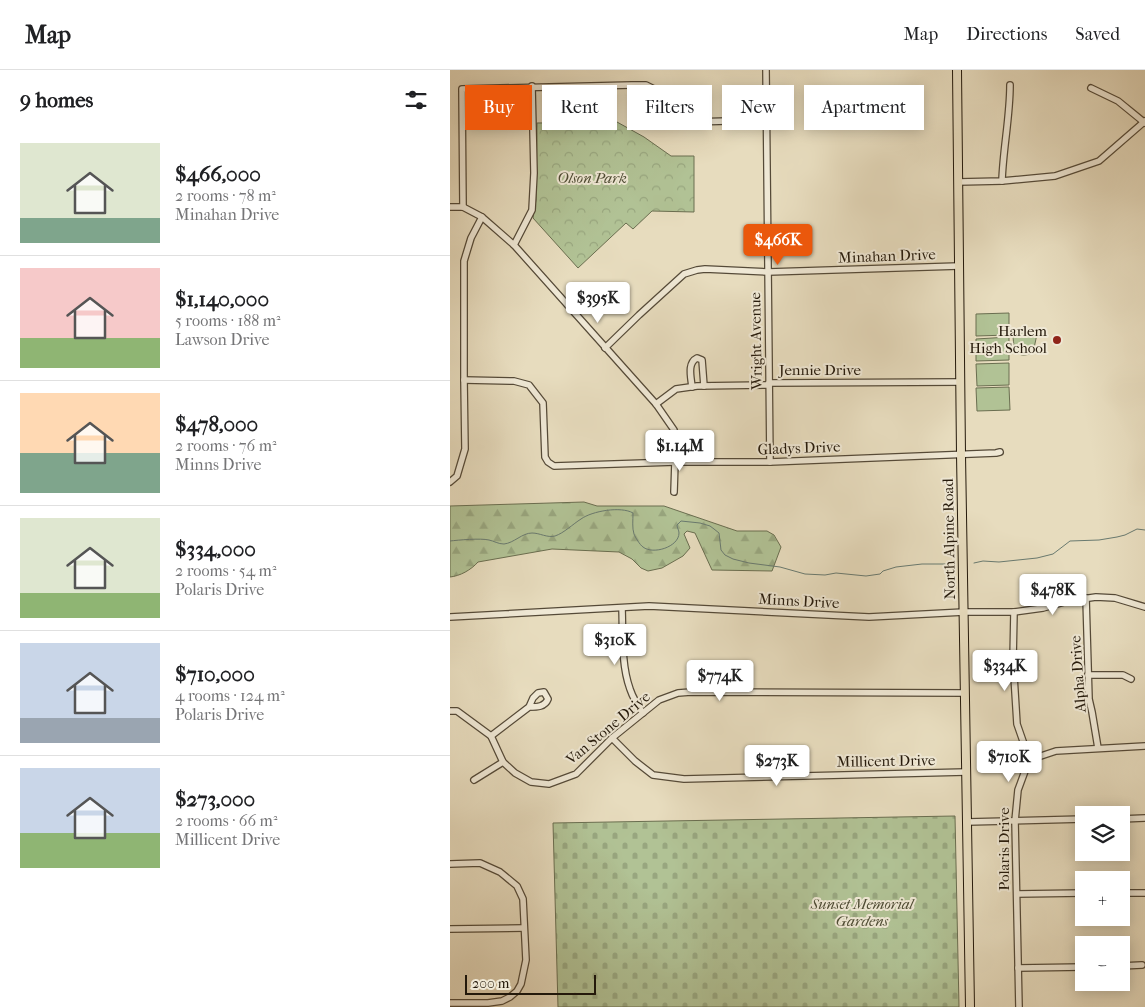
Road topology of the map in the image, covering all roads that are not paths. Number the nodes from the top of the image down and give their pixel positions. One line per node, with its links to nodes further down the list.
1 (766, 70): 3 (street, Wright Avenue)
2 (957, 70): 12 (main road, North Alpine Road)
3 (766, 85)
4 (1010, 85): 11 (street)
5 (532, 86): 8 (street); 16 (street)
6 (1091, 88): 9 (street)
7 (465, 89): 14 (street)
8 (722, 121)
9 (1145, 122): 11 (street)
10 (767, 130): 18 (street, Wright Avenue)
11 (1002, 181): 12 (street)
12 (958, 182): 17 (main road, North Alpine Road)
13 (450, 207): 14 (street)
14 (463, 207): 15 (street)
15 (482, 217): 16 (street); 20 (street)
16 (514, 244): 19 (street)
17 (959, 266): 18 (street, Minahan Drive); 21 (main road, North Alpine Road)
18 (768, 272): 19 (street, Minahan Drive); 22 (street, Wright Avenue)
19 (606, 348): 25 (street)
20 (464, 380): 28 (street, Gladys Drive); 30 (street)
21 (960, 382): 22 (street, Jennie Drive); 27 (main road, North Alpine Road)
22 (769, 383): 23 (street, Jennie Drive); 29 (street, Wright Avenue)
23 (704, 386): 24 (street, Jennie Drive); 24 (street)
24 (692, 387): 25 (street, Jennie Drive)
25 (656, 404): 28 (street)
26 (1000, 452): 27 (street, Gladys Drive)
27 (961, 454): 29 (street, Gladys Drive); 35 (main road, North Alpine Road)
28 (675, 462): 29 (street, Gladys Drive); 31 (street)
29 (770, 462)
30 (450, 482)
31 (674, 492)
32 (1086, 598): 33 (street, Minns Drive); 36 (street, Minns Drive); 38 (street, Alpha Drive)
33 (1145, 606)
34 (622, 608): 35 (street, Minns Drive); 37 (street, Minns Drive); 43 (street)
35 (964, 612): 36 (street, Minns Drive); 40 (main road, North Alpine Road)
36 (1014, 612): 48 (street)
37 (450, 617)
38 (1088, 675): 39 (street); 47 (street, Alpha Drive)
39 (1131, 678)
40 (965, 693): 43 (street, Van Stone Drive); 50 (main road, North Alpine Road)
41 (529, 707): 44 (street)
42 (450, 711): 44 (street, Van Stone Drive)
43 (643, 713): 45 (street, Van Stone Drive)
44 (491, 736): 49 (street, Van Stone Drive)
45 (612, 738): 49 (street, Van Stone Drive); 50 (street, Millicent Drive)
46 (1145, 746): 47 (street)
47 (1098, 748): 48 (street)
48 (1036, 758): 55 (street, Polaris Drive)
49 (503, 762): 51 (street)
50 (966, 772): 56 (main road, North Alpine Road)
51 (474, 780)
52 (1130, 818): 53 (street)
53 (1145, 818)
54 (1075, 819): 55 (street)
55 (1015, 821): 56 (street); 61 (street, Polaris Drive)
56 (967, 822): 69 (main road, North Alpine Road)
57 (450, 864): 62 (street)
58 (1145, 892): 60 (street)
59 (1075, 893): 61 (street)
60 (1130, 893)
61 (1017, 894): 67 (street, Polaris Drive)
62 (524, 928): 63 (street); 68 (street)
63 (450, 929)
64 (1142, 965): 65 (street)
65 (1130, 966)
66 (1075, 967): 67 (street)
67 (1018, 968): 70 (street, Polaris Drive)
68 (450, 1003)
69 (970, 1007)
70 (1019, 1007)

